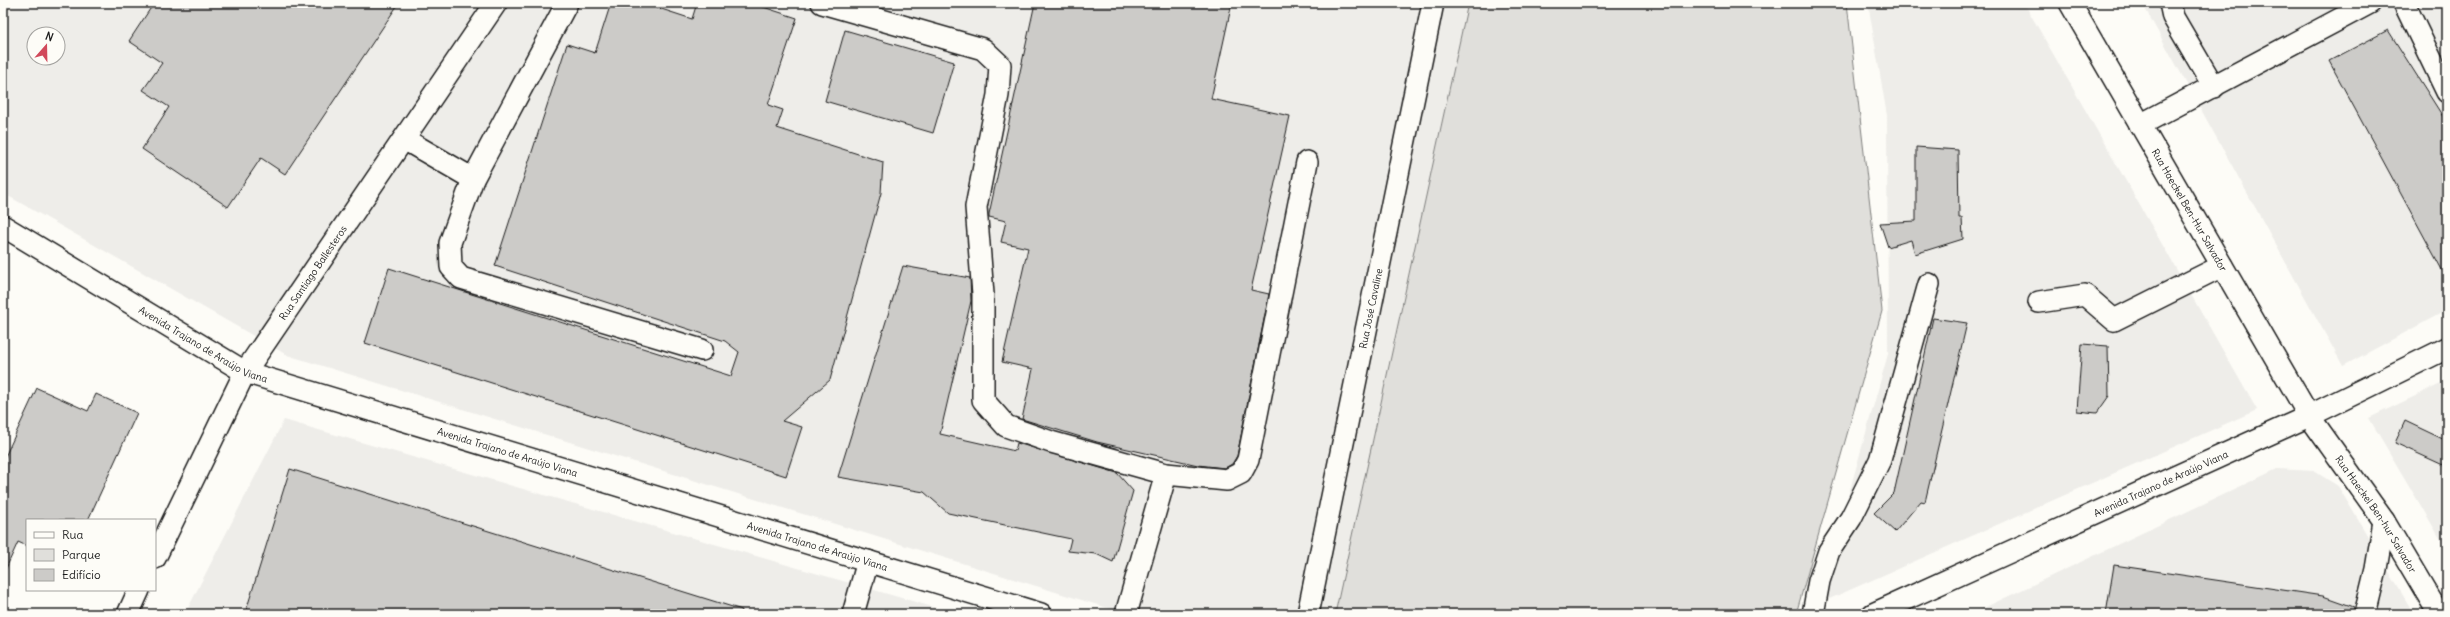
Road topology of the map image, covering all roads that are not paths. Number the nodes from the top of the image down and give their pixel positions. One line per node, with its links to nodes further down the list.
1 (496, 3): 12 (street, Rua Santiago Ballesteros)
2 (567, 3): 14 (street)
3 (822, 3): 23 (street)
4 (1433, 3): 32 (street, Rua José Cavaline)
5 (2070, 3): 11 (street, Rua Haeckel Ben-Hur Salvador)
6 (2170, 3): 9 (street)
7 (2370, 3): 9 (street)
8 (2404, 3): 10 (street)
9 (2214, 87): 11 (street)
10 (2447, 92)
11 (2140, 125): 16 (street, Rua Haeckel Ben-Hur Salvador)
12 (404, 139): 14 (street); 21 (street, Rua Santiago Ballesteros)
13 (1307, 162): 23 (street)
14 (473, 179): 20 (street)
15 (3, 226): 21 (street, Avenida Trajano de Araújo Viana)
16 (2222, 266): 18 (street); 22 (street, Rua Haeckel Ben-Hur Salvador)
17 (1929, 284): 33 (street)
18 (2039, 302)
19 (2447, 348): 22 (street, Avenida Trajano de Araújo Viana)
20 (702, 350)
21 (245, 372): 25 (street, Rua Santiago Ballesteros); 26 (street, Avenida Trajano de Araújo Viana)
22 (2309, 416): 24 (street, Rua Haeckel Ben-hur Salvador); 34 (street, Avenida Trajano de Araújo Viana)
23 (1166, 474): 31 (street)
24 (2384, 521): 35 (street); 36 (street, Rua Haeckel Ben-hur Salvador)
25 (156, 556)
26 (868, 561): 29 (street); 30 (street, Avenida Trajano de Araújo Viana)
27 (139, 591): 28 (street)
28 (128, 614)
29 (853, 614)
30 (1041, 614)
31 (1126, 614)
32 (1308, 614)
33 (1813, 614)
34 (1873, 614)
35 (2365, 614)
36 (2439, 614)

